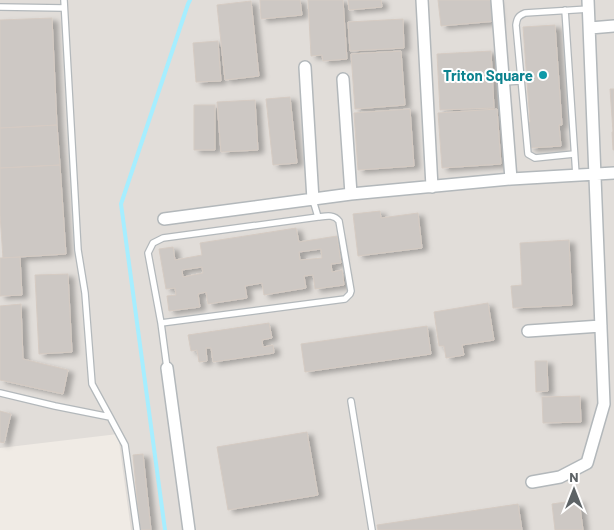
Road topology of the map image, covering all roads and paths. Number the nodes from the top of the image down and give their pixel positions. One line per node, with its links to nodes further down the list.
1 (64, 0): 6 (lane)
2 (422, 0): 19 (street)
3 (497, 0): 13 (street)
4 (589, 4): 7 (lane); 9 (street)
5 (0, 7): 6 (lane)
6 (64, 8): 31 (lane)
7 (565, 10): 12 (lane); 14 (lane)
8 (614, 26): 9 (street)
9 (590, 28): 15 (street)
10 (305, 67): 21 (street)
11 (342, 79): 20 (street)
12 (520, 81): 13 (lane); 14 (lane)
13 (504, 82): 18 (street)
14 (574, 154): 17 (lane)
15 (594, 173): 16 (street); 17 (street); 25 (street)
16 (614, 173)
17 (576, 175): 18 (street)
18 (511, 179): 19 (street)
19 (432, 187): 20 (street)
20 (351, 194): 21 (street)
21 (313, 200): 22 (lane); 23 (street)
22 (318, 217): 24 (lane); 24 (lane)
23 (164, 219)
24 (161, 323): 27 (lane)
25 (601, 326): 26 (street); 30 (street)
26 (528, 331)
27 (167, 368): 34 (street)
28 (0, 393): 31 (lane)
29 (351, 401): 35 (lane)
30 (609, 404): 32 (street)
31 (110, 417): 33 (lane)
32 (532, 482)
33 (137, 530)
34 (189, 530)
35 (372, 530)

